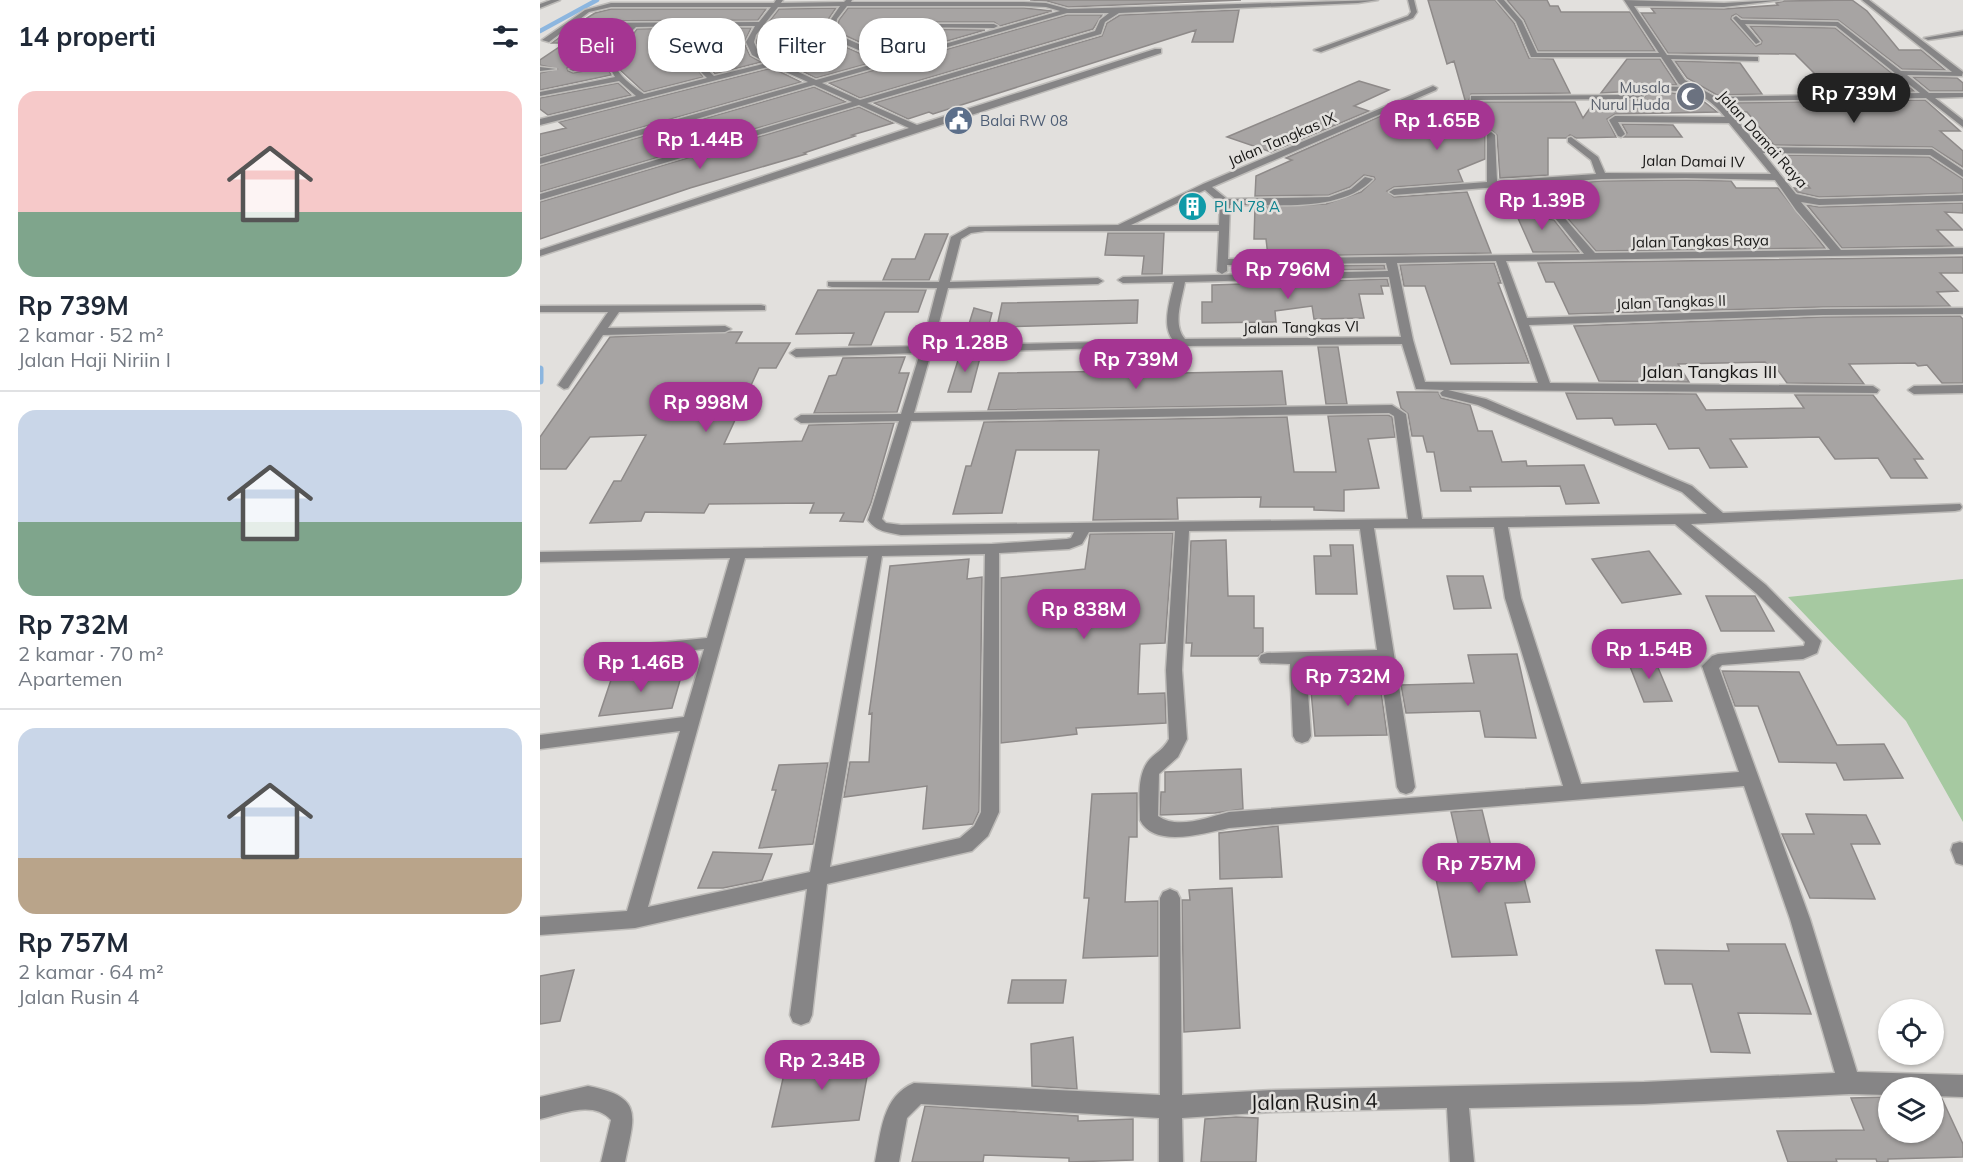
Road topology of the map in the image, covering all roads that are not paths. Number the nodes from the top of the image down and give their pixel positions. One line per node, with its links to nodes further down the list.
1 (557, 0): 15 (street)
2 (1375, 0): 7 (street)
3 (1411, 0): 35 (street)
4 (1500, 0): 38 (street)
5 (1779, 0): 14 (street)
6 (1865, 0): 48 (street)
7 (1358, 1): 13 (street)
8 (847, 2): 9 (street); 11 (street); 34 (street)
9 (917, 2): 16 (street); 20 (street)
10 (1628, 2): 14 (street); 38 (street, Jalan Damai Raya)
11 (778, 3): 18 (street); 19 (street)
12 (1096, 3): 16 (street)
13 (1277, 3): 17 (street)
14 (1724, 5): 22 (street)
15 (540, 6)
16 (1067, 11): 17 (street); 21 (street); 24 (street)
17 (1117, 11): 21 (street)
18 (574, 18)
19 (765, 18)
20 (910, 18)
21 (1102, 21): 60 (street)
22 (1738, 22): 30 (street); 47 (street)
23 (947, 26): 24 (street)
24 (1013, 26): 32 (street)
25 (558, 27): 28 (street)
26 (757, 28): 37 (street)
27 (1963, 33): 29 (street)
28 (543, 37)
29 (1928, 38)
30 (1756, 42)
31 (947, 43): 32 (street)
32 (950, 44): 33 (street)
33 (947, 45)
34 (859, 48)
35 (1318, 50)
36 (1158, 51): 64 (street)
37 (757, 54)
38 (1664, 56): 39 (street); 53 (street, Jalan Damai Raya)
39 (1755, 59)
40 (757, 68): 50 (street)
41 (540, 69): 42 (street)
42 (552, 69)
43 (859, 71): 51 (street)
44 (616, 72): 49 (street)
45 (706, 72): 50 (street)
46 (790, 72): 51 (street)
47 (1899, 74): 48 (street); 55 (street)
48 (1962, 74)
49 (619, 79): 54 (street); 57 (street)
50 (712, 79): 57 (street)
51 (813, 83): 60 (street); 69 (street)
52 (1433, 88): 76 (street, Jalan Tangkas IX)
53 (1696, 90): 58 (street); 59 (street, Jalan Damai Raya)
54 (540, 94)
55 (1926, 95): 56 (street); 59 (street); 63 (street)
56 (1963, 95)
57 (643, 98): 61 (street)
58 (1474, 98)
59 (1715, 99): 62 (street, Jalan Damai Raya)
60 (857, 102): 64 (street); 79 (street)
61 (540, 120)
62 (1731, 120): 65 (street); 68 (street, Jalan Damai Raya)
63 (1962, 123)
64 (917, 128): 85 (street)
65 (1621, 134)
66 (1491, 135): 75 (street)
67 (1571, 140): 71 (street)
68 (1754, 150): 70 (street); 72 (street, Jalan Damai Raya)
69 (540, 161)
70 (1963, 174)
71 (1602, 176): 72 (street, Jalan Damai IV); 74 (street, Jalan Damai IV)
72 (1776, 177): 78 (street, Jalan Damai Raya)
73 (1368, 179): 81 (street)
74 (1514, 183): 75 (street, Jalan Damai IV); 87 (street)
75 (1492, 185): 77 (street, Jalan Damai IV)
76 (1206, 186): 81 (street); 82 (street, Jalan Tangkas IX)
77 (1394, 192)
78 (1793, 196): 80 (street, Jalan Damai Raya); 86 (street)
79 (540, 197)
80 (1963, 198)
81 (1225, 202): 83 (street)
82 (1118, 228): 83 (street); 97 (street)
83 (1223, 228): 90 (street)
84 (1963, 251): 86 (street, Jalan Tangkas Raya)
85 (540, 253)
86 (1838, 253): 87 (street, Jalan Tangkas Raya)
87 (1593, 258): 88 (street, Jalan Tangkas Raya)
88 (1500, 259): 89 (street, Jalan Tangkas Raya); 102 (street)
89 (1391, 260): 90 (street, Jalan Tangkas Raya); 91 (street)
90 (1222, 262): 92 (street)
91 (1394, 274): 92 (street); 105 (street)
92 (1223, 278): 93 (street)
93 (1180, 279): 94 (street); 105 (street, Jalan Tangkas VI)
94 (1123, 280)
95 (1098, 281): 97 (street)
96 (832, 284): 97 (street)
97 (944, 285): 107 (street)
98 (761, 308): 100 (street)
99 (540, 309): 100 (street)
100 (615, 310): 103 (street)
101 (1963, 311): 102 (street, Jalan Tangkas II)
102 (1521, 322): 111 (street)
103 (603, 329): 104 (street); 109 (street)
104 (725, 329)
105 (1407, 340): 110 (street)
106 (1144, 344): 107 (street)
107 (927, 348): 108 (street); 115 (street)
108 (796, 353)
109 (564, 385)
110 (1420, 386): 111 (street, Jalan Tangkas III); 118 (street)
111 (1546, 388): 113 (street, Jalan Tangkas III)
112 (1963, 389): 114 (street)
113 (1873, 390)
114 (1914, 390)
115 (904, 417): 116 (street); 121 (street); 123 (street)
116 (801, 419)
117 (1955, 507): 118 (street)
118 (1719, 517): 119 (street)
119 (1678, 520): 122 (street); 137 (street)
120 (1366, 523): 121 (street); 124 (street); 131 (street)
121 (1416, 523): 122 (street)
122 (1500, 523): 139 (street)
123 (1084, 527): 124 (street); 125 (street)
124 (1182, 527): 139 (street)
125 (992, 549): 126 (street); 140 (street)
126 (876, 551): 127 (street); 140 (street)
127 (738, 554): 128 (street); 129 (street)
128 (540, 557)
129 (712, 643): 130 (street); 134 (street)
130 (593, 655)
131 (1385, 655): 133 (street); 138 (street)
132 (1267, 659): 133 (street)
133 (1298, 659): 135 (street)
134 (690, 723): 136 (street); 142 (street)
135 (1302, 736)
136 (540, 742)
137 (1749, 778): 139 (street); 145 (street)
138 (1406, 788)
139 (1574, 791)
140 (818, 879): 142 (street); 144 (street)
141 (1170, 898): 148 (street)
142 (635, 919): 143 (street)
143 (540, 926)
144 (801, 1015)
145 (1849, 1083): 146 (street, Jalan Rusin 4); 147 (street, Jalan Rusin 4)
146 (1963, 1086)
147 (1457, 1098): 148 (street, Jalan Rusin 4); 153 (street)
148 (1170, 1107): 151 (street, Jalan Rusin 4); 152 (street)
149 (540, 1108): 150 (street)
150 (613, 1162)
151 (887, 1162)
152 (1171, 1162)
153 (1462, 1162)

